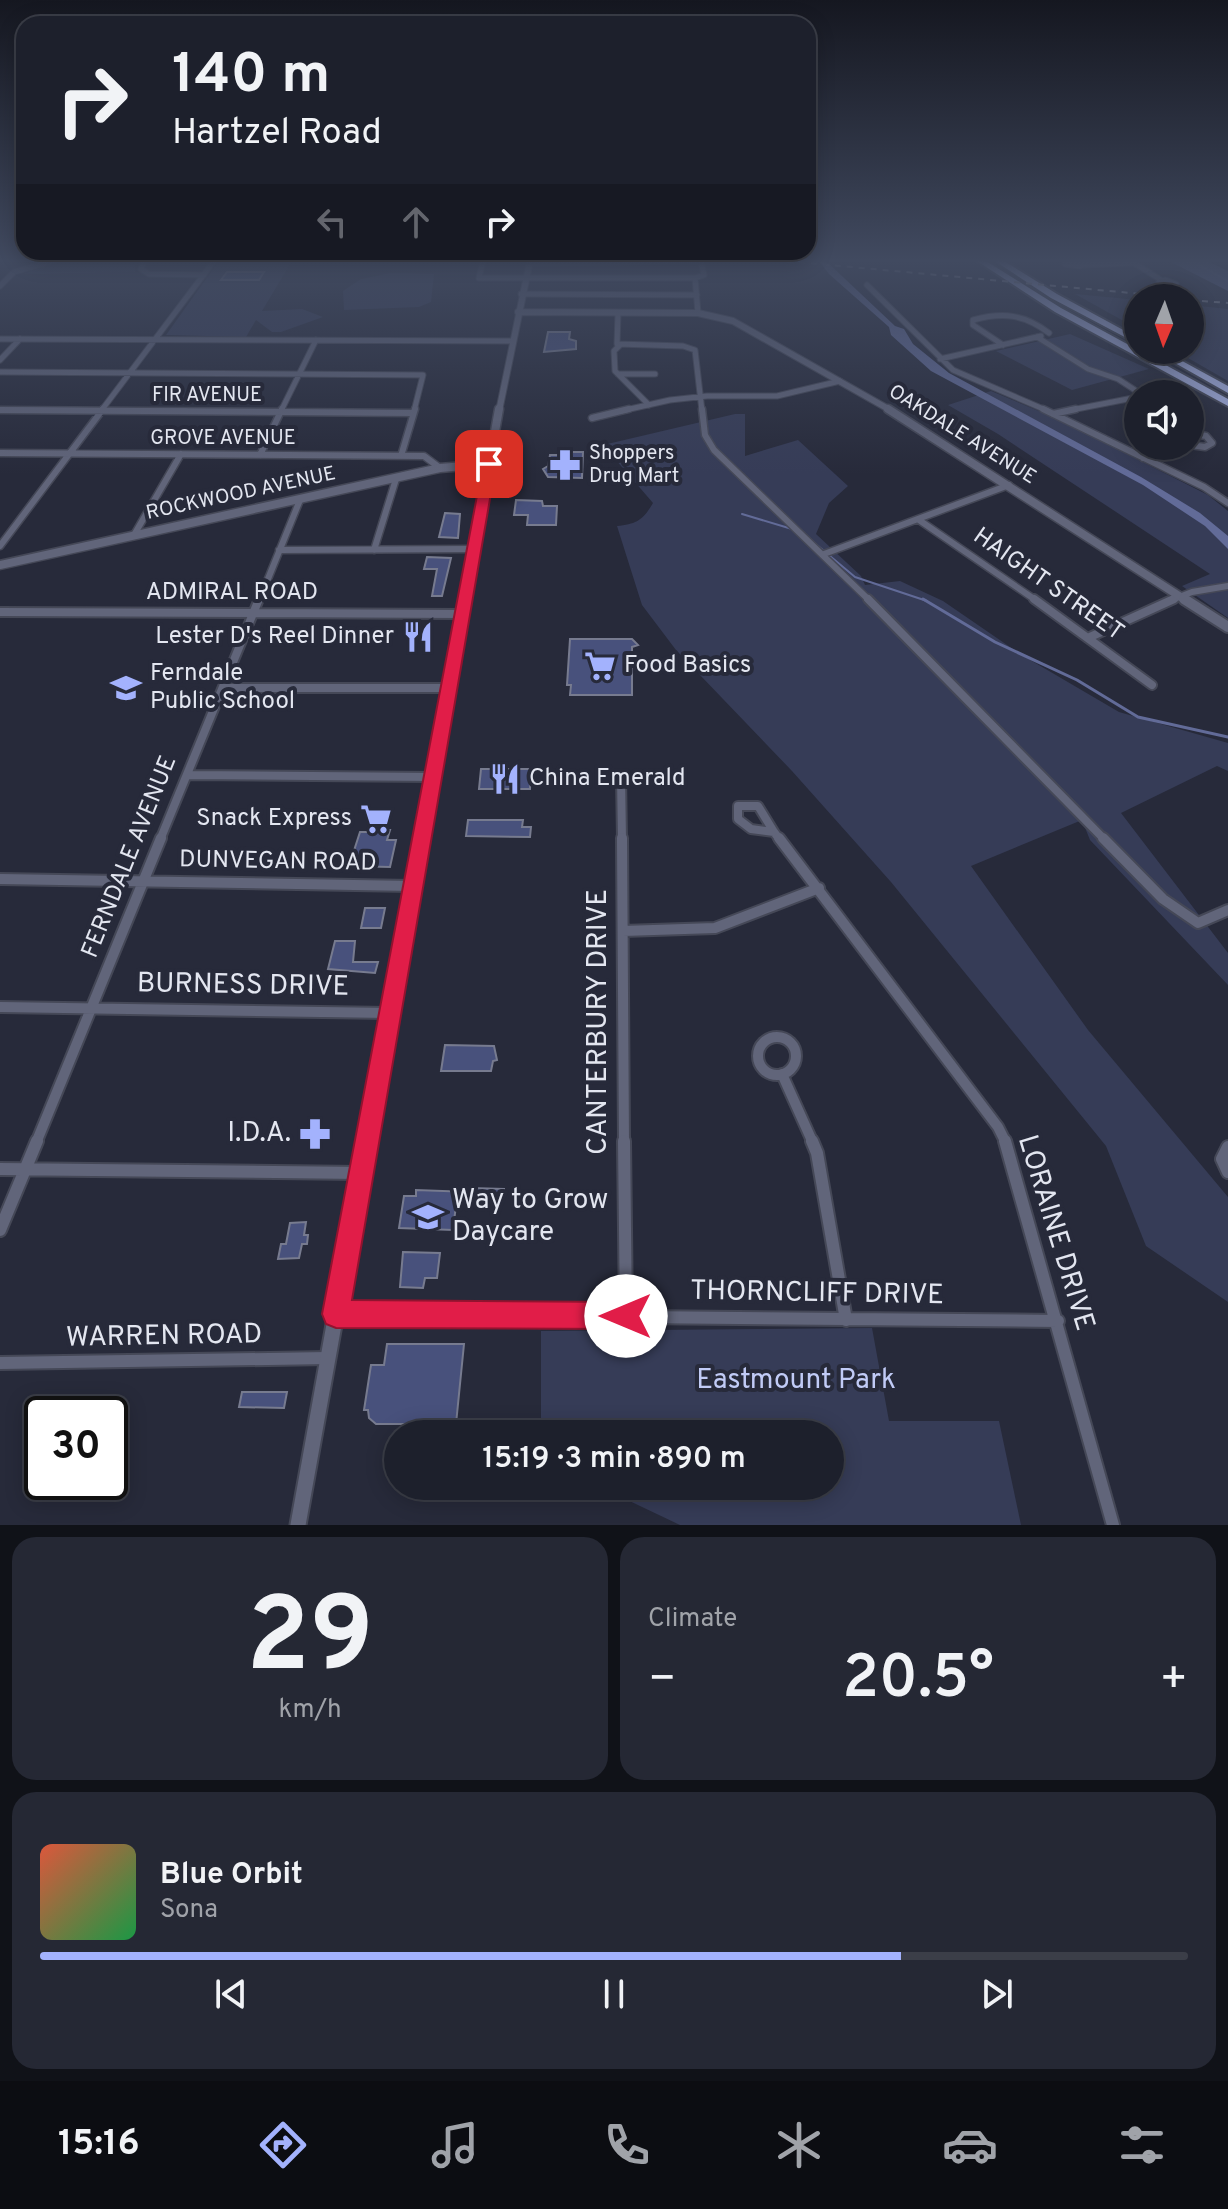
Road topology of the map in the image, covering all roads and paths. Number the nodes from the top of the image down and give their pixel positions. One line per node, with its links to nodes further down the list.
1 (160, 332): 11 (street)
2 (514, 332): 14 (street)
3 (616, 332): 15 (street)
4 (753, 332): 25 (street, OAKDALE AVENUE)
5 (917, 332): 17 (street)
6 (984, 332): 16 (street)
7 (1048, 332): 9 (street)
8 (1099, 332): 30 (highway)
9 (1037, 337): 16 (street); 26 (street)
10 (21, 338): 11 (street); 12 (street); 18 (street)
11 (155, 338): 13 (street); 21 (street)
12 (0, 339)
13 (316, 340): 14 (street); 22 (street)
14 (512, 341): 47 (street)
15 (620, 345): 23 (street); 28 (street)
16 (1003, 345): 17 (street)
17 (940, 359): 36 (street)
18 (0, 360)
19 (1181, 364): 27 (highway)
20 (0, 372): 21 (street)
21 (130, 373): 22 (street); 33 (street)
22 (300, 373): 34 (street); 35 (street)
23 (617, 374): 24 (street); 31 (street)
24 (655, 374)
25 (840, 381): 28 (street); 50 (street, OAKDALE AVENUE)
26 (1124, 383)
27 (1228, 390)
28 (701, 397): 31 (street); 59 (street)
29 (1124, 398): 36 (street)
30 (1228, 403)
31 (649, 405): 37 (street)
32 (0, 410): 33 (street, FIR AVENUE)
33 (101, 411): 34 (street, FIR AVENUE); 42 (street)
34 (282, 412): 35 (street, FIR AVENUE); 44 (street)
35 (413, 413): 45 (street)
36 (1052, 414): 40 (street)
37 (592, 418)
38 (1204, 436): 39 (street)
39 (1204, 447)
40 (1124, 450)
41 (0, 453): 42 (street, GROVE AVENUE)
42 (69, 453): 43 (street, GROVE AVENUE); 55 (street)
43 (181, 454): 44 (street, GROVE AVENUE); 54 (street)
44 (260, 455): 45 (street, GROVE AVENUE)
45 (401, 456): 48 (street, GROVE AVENUE)
46 (1144, 460): 52 (street)
47 (489, 464): 48 (street, ROCKWOOD AVENUE); 56 (street)
48 (440, 468): 49 (street, ROCKWOOD AVENUE)
49 (396, 479): 51 (street, ROCKWOOD AVENUE); 58 (street)
50 (1009, 485): 53 (street); 62 (street, OAKDALE AVENUE)
51 (300, 500): 54 (street, ROCKWOOD AVENUE); 57 (street, FERNDALE AVENUE)
52 (1228, 503)
53 (919, 520): 59 (street); 67 (street, HAIGHT STREET)
54 (134, 535): 60 (street, ROCKWOOD AVENUE)
55 (0, 546)
56 (473, 549): 58 (street); 65 (street)
57 (279, 550): 58 (street); 64 (street, FERNDALE AVENUE)
58 (374, 550)
59 (824, 554): 79 (street)
60 (0, 565)
61 (1228, 586): 62 (street)
62 (1180, 596): 66 (street, OAKDALE AVENUE); 67 (street)
63 (0, 612): 64 (street, ADMIRAL ROAD)
64 (255, 612): 65 (street, ADMIRAL ROAD); 69 (street, FERNDALE AVENUE)
65 (464, 614): 70 (street)
66 (1228, 627)
67 (1090, 637): 68 (street, HAIGHT STREET)
68 (1152, 685)
69 (223, 688): 70 (street); 71 (street, FERNDALE AVENUE)
70 (450, 688): 73 (street)
71 (187, 775): 73 (street); 76 (street, FERNDALE AVENUE)
72 (621, 776): 80 (street, CANTERBURY DRIVE)
73 (432, 777): 77 (street)
74 (774, 832): 78 (street, LORAINE DRIVE)
75 (0, 879): 76 (street, DUNVEGAN ROAD)
76 (144, 880): 77 (street, DUNVEGAN ROAD); 82 (street, FERNDALE AVENUE)
77 (412, 886): 83 (street)
78 (819, 888): 80 (street); 94 (street, LORAINE DRIVE)
79 (1228, 910)
80 (623, 931): 92 (street, CANTERBURY DRIVE)
81 (0, 1007): 82 (street, BURNESS DRIVE)
82 (92, 1007): 83 (street, BURNESS DRIVE); 87 (street, FERNDALE AVENUE)
83 (389, 1013): 89 (street)
84 (782, 1074): 93 (street)
85 (1228, 1147): 88 (street)
86 (0, 1169): 87 (street)
87 (25, 1169): 89 (street); 90 (street, FERNDALE AVENUE)
88 (1228, 1172)
89 (361, 1173): 91 (street)
90 (0, 1230)
91 (336, 1314): 92 (street, THORNCLIFF DRIVE); 95 (street)
92 (626, 1316): 93 (street, THORNCLIFF DRIVE)
93 (846, 1320): 94 (street, THORNCLIFF DRIVE)
94 (1058, 1321): 98 (street, LORAINE DRIVE)
95 (328, 1358): 96 (street, WARREN ROAD); 97 (street)
96 (0, 1363)
97 (298, 1525)
98 (1113, 1525)

